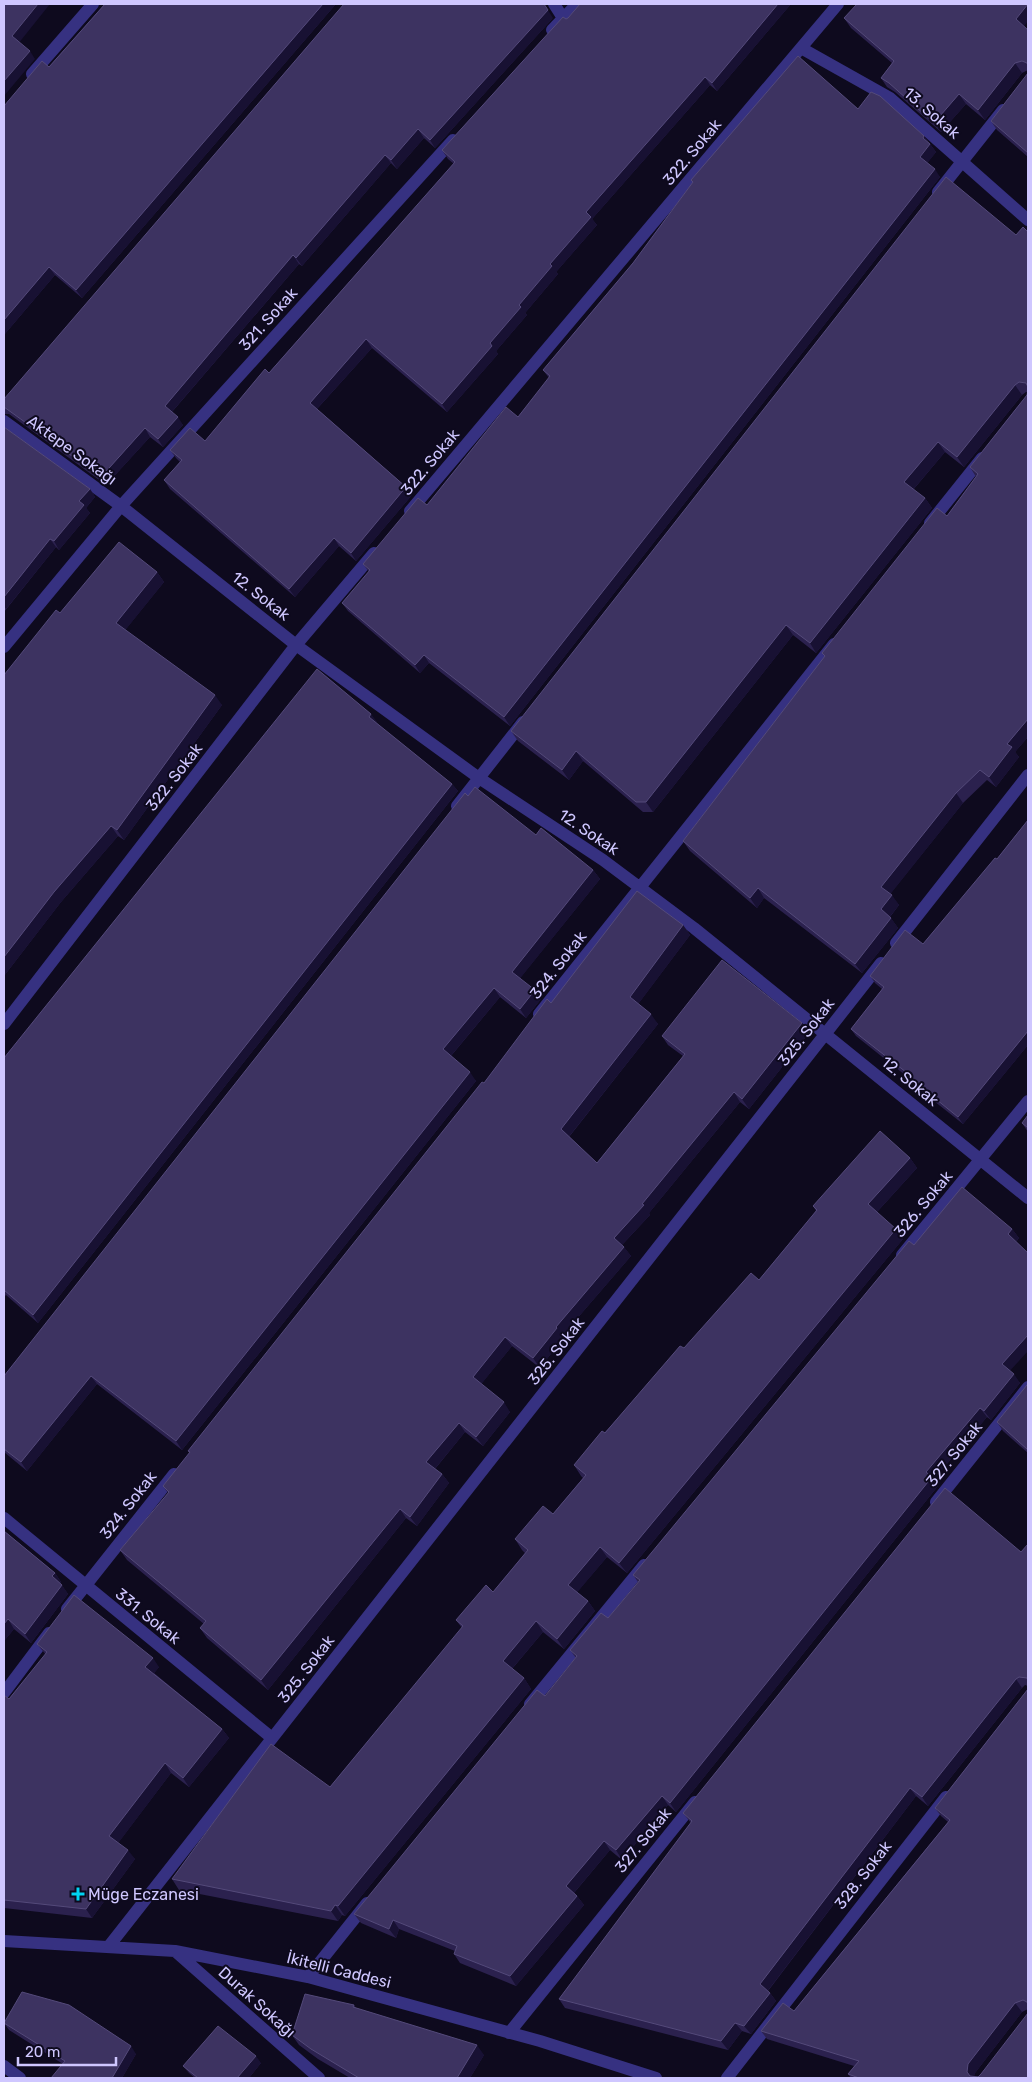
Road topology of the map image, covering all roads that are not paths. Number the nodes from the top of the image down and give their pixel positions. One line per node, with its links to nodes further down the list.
1 (92, 4): 8 (street)
2 (554, 4): 5 (street)
3 (577, 4): 5 (street)
4 (838, 4): 7 (street, 322. Sokak)
5 (563, 18): 6 (street)
6 (543, 40)
7 (801, 48): 11 (street, 13. Sokak); 17 (street, 322. Sokak)
8 (23, 85)
9 (1010, 100): 11 (street)
10 (463, 129): 16 (street, 321. Sokak)
11 (963, 161): 12 (street); 13 (street, 13. Sokak)
12 (932, 200)
13 (1028, 220)
14 (4, 421): 16 (street, Aktepe Sokağı)
15 (991, 447): 18 (street)
16 (121, 506): 21 (street, 12. Sokak); 22 (street, 321. Sokak)
17 (399, 524)
18 (923, 532)
19 (380, 547): 21 (street, 322. Sokak)
20 (843, 633): 27 (street, 324. Sokak)
21 (296, 645): 25 (street, 12. Sokak); 29 (street, 322. Sokak)
22 (4, 647)
23 (528, 716): 25 (street)
24 (1028, 775): 30 (street, 325. Sokak)
25 (479, 778): 26 (street); 27 (street, 12. Sokak)
26 (448, 817)
27 (639, 888): 28 (street, 324. Sokak); 30 (street, 12. Sokak)
28 (533, 1021)
29 (4, 1024)
30 (825, 1034): 32 (street, 12. Sokak); 43 (street, 325. Sokak)
31 (1028, 1101): 32 (street, 326. Sokak)
32 (981, 1160): 33 (street, 12. Sokak); 34 (street, 326. Sokak)
33 (1028, 1198)
34 (892, 1267)
35 (1028, 1388): 37 (street, 327. Sokak)
36 (179, 1468): 40 (street, 324. Sokak)
37 (928, 1512)
38 (4, 1518): 40 (street, 331. Sokak)
39 (649, 1559): 42 (street)
40 (85, 1585): 41 (street, 324. Sokak); 43 (street, 331. Sokak)
41 (4, 1693)
42 (522, 1712)
43 (272, 1738): 48 (street, 325. Sokak)
44 (956, 1784): 56 (street, 328. Sokak)
45 (703, 1792): 51 (street, 327. Sokak)
46 (372, 1896): 50 (street)
47 (4, 1941): 48 (street, İkitelli Caddesi)
48 (109, 1946): 49 (street, İkitelli Caddesi)
49 (175, 1951): 50 (street, İkitelli Caddesi); 54 (street, Durak Sokağı)
50 (308, 1977): 51 (street, İkitelli Caddesi)
51 (510, 2033): 55 (street, İkitelli Caddesi)
52 (4, 2066): 53 (street)
53 (20, 2078)
54 (319, 2078)
55 (656, 2078)
56 (727, 2078)

